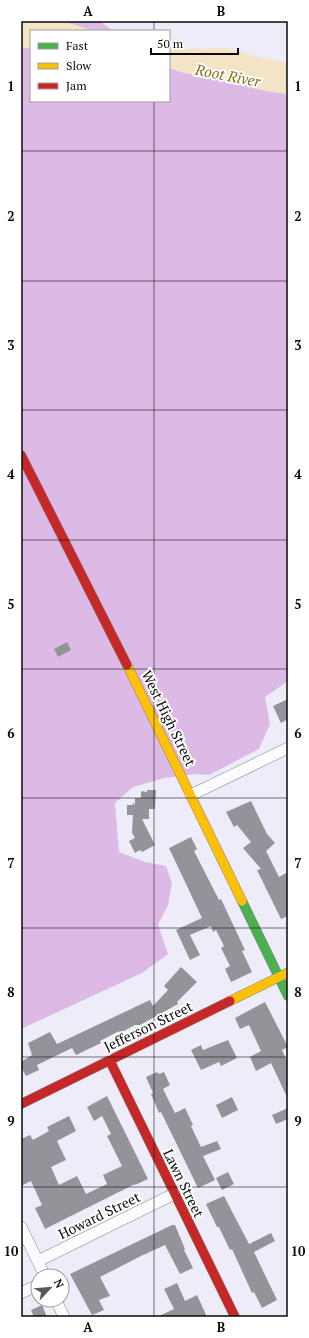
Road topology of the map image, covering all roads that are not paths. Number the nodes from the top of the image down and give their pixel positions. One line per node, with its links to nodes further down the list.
1 (21, 454): 3 (street, West High Street)
2 (288, 748): 3 (street)
3 (191, 795): 5 (street, West High Street)
4 (288, 972): 5 (street, Jefferson Street)
5 (279, 977): 6 (street, West High Street); 7 (street, Jefferson Street)
6 (288, 996)
7 (110, 1061): 8 (street, Jefferson Street); 9 (street, Lawn Street)
8 (21, 1104)
9 (174, 1194): 11 (street, Howard Street); 15 (street, Lawn Street)
10 (21, 1227): 11 (street)
11 (38, 1262): 12 (street)
12 (41, 1268)
13 (30, 1288): 14 (street)
14 (21, 1293)
15 (235, 1317)

